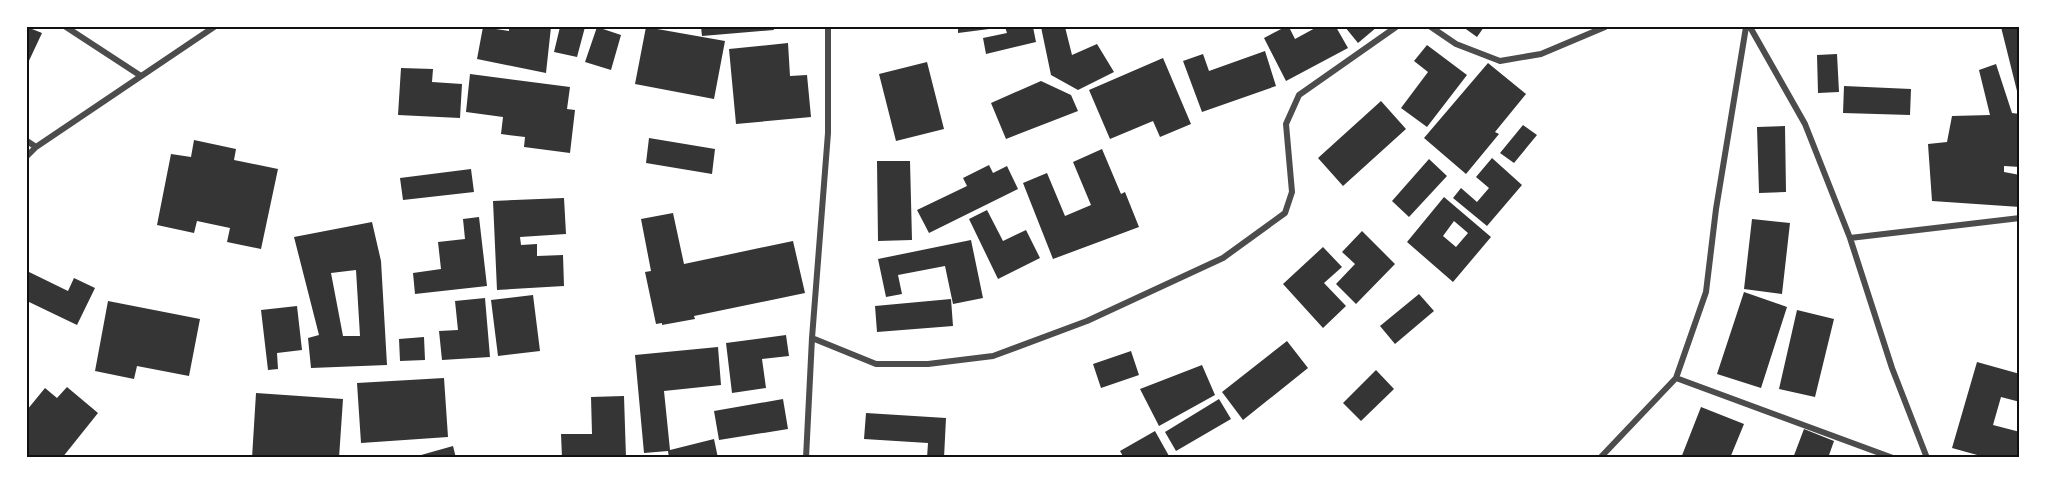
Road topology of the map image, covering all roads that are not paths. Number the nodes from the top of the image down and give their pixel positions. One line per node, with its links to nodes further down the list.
1 (66, 27): 8 (street)
2 (214, 27): 8 (street)
3 (828, 27): 14 (street)
4 (1396, 27): 14 (street)
5 (1431, 27): 6 (street)
6 (1605, 27)
7 (1748, 27): 13 (street); 15 (street)
8 (141, 76): 10 (street)
9 (27, 141): 10 (street)
10 (36, 147): 11 (street)
11 (27, 156)
12 (2020, 218): 13 (street)
13 (1850, 238): 19 (street)
14 (812, 338): 16 (street)
15 (1676, 378): 17 (street); 18 (street)
16 (806, 458)
17 (1600, 458)
18 (1893, 458)
19 (1927, 458)

